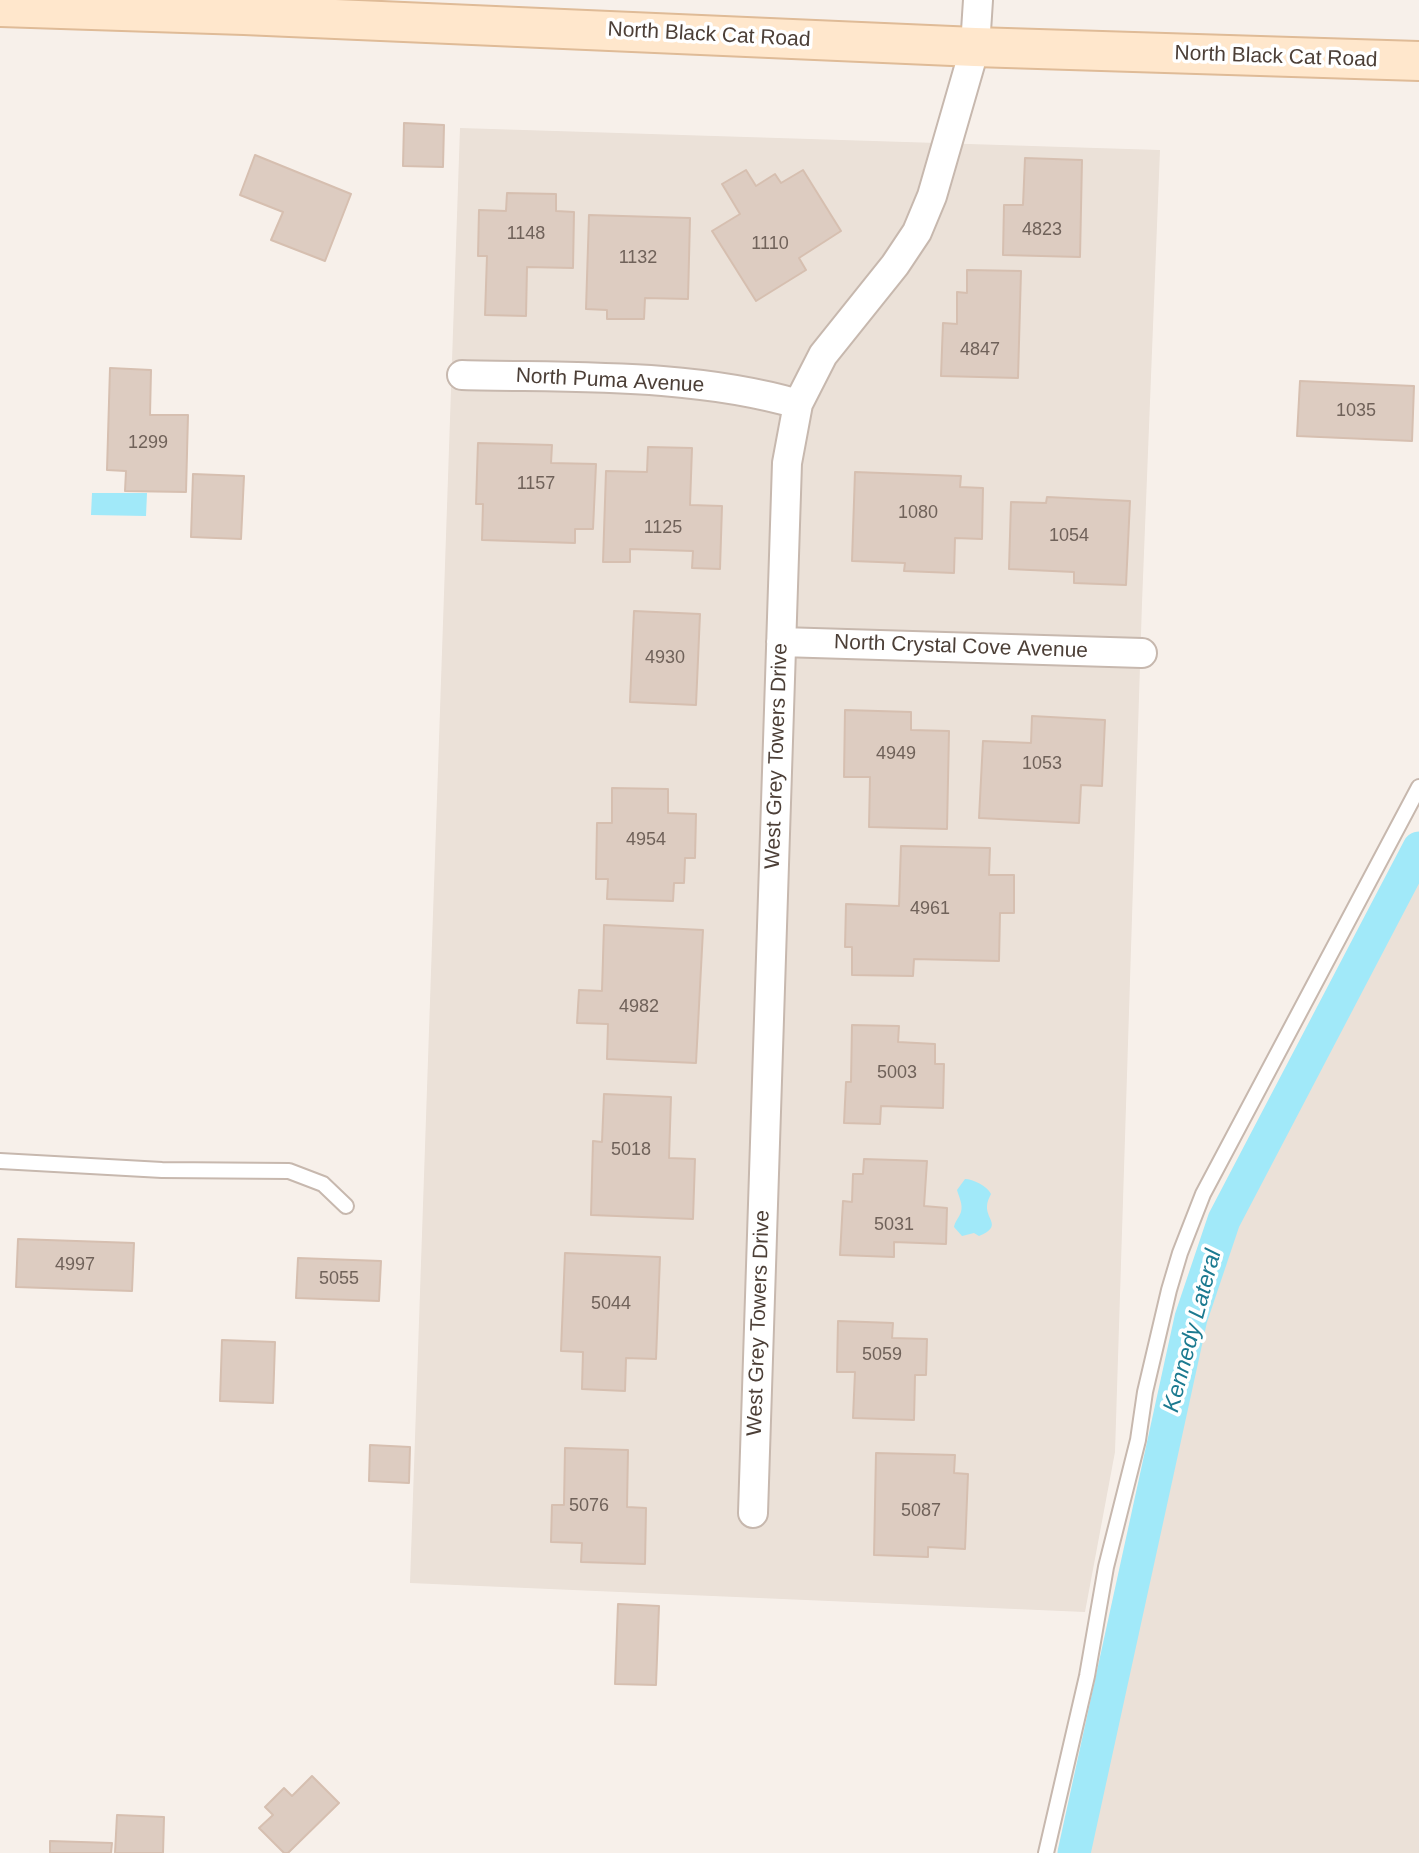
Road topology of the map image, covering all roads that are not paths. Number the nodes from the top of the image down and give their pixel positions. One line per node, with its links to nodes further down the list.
1 (978, 0): 5 (street, West Grey Towers Drive)
2 (0, 7): 3 (main road, North Black Cat Road)
3 (244, 7): 4 (main road, North Black Cat Road)
4 (295, 8): 5 (main road, North Black Cat Road)
5 (975, 47): 6 (main road, North Black Cat Road); 8 (street, West Grey Towers Drive)
6 (1419, 61)
7 (462, 375): 8 (street, North Puma Avenue)
8 (798, 404): 9 (street, West Grey Towers Drive)
9 (780, 642): 10 (street, North Crystal Cove Avenue); 14 (street, West Grey Towers Drive)
10 (1142, 653)
11 (1419, 787): 15 (lane)
12 (0, 1161): 13 (lane)
13 (346, 1206)
14 (753, 1513)
15 (1046, 1853)

